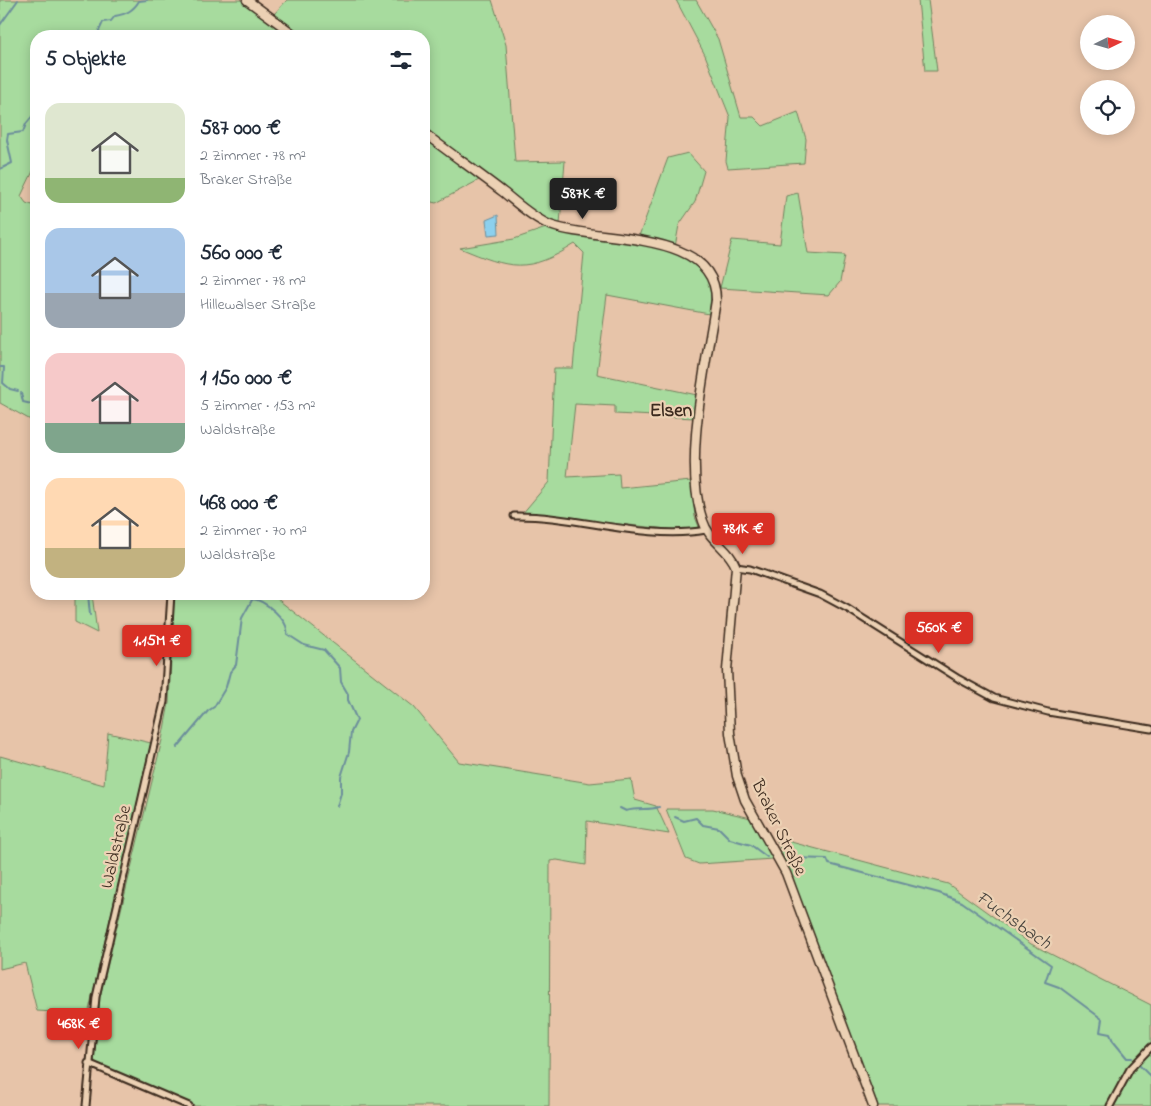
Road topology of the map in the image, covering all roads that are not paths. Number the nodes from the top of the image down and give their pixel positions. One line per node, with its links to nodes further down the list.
1 (248, 0): 2 (main road)
2 (288, 30)
3 (430, 138): 5 (main road)
4 (514, 516): 5 (street)
5 (706, 530): 6 (main road)
6 (736, 567): 8 (street); 13 (main road, Braker Straße)
7 (171, 600): 10 (street, Waldstraße)
8 (1151, 729)
9 (1151, 1047): 14 (street)
10 (88, 1063): 11 (street, Waldstraße); 12 (street)
11 (86, 1106)
12 (189, 1106)
13 (873, 1106)
14 (1110, 1106)

